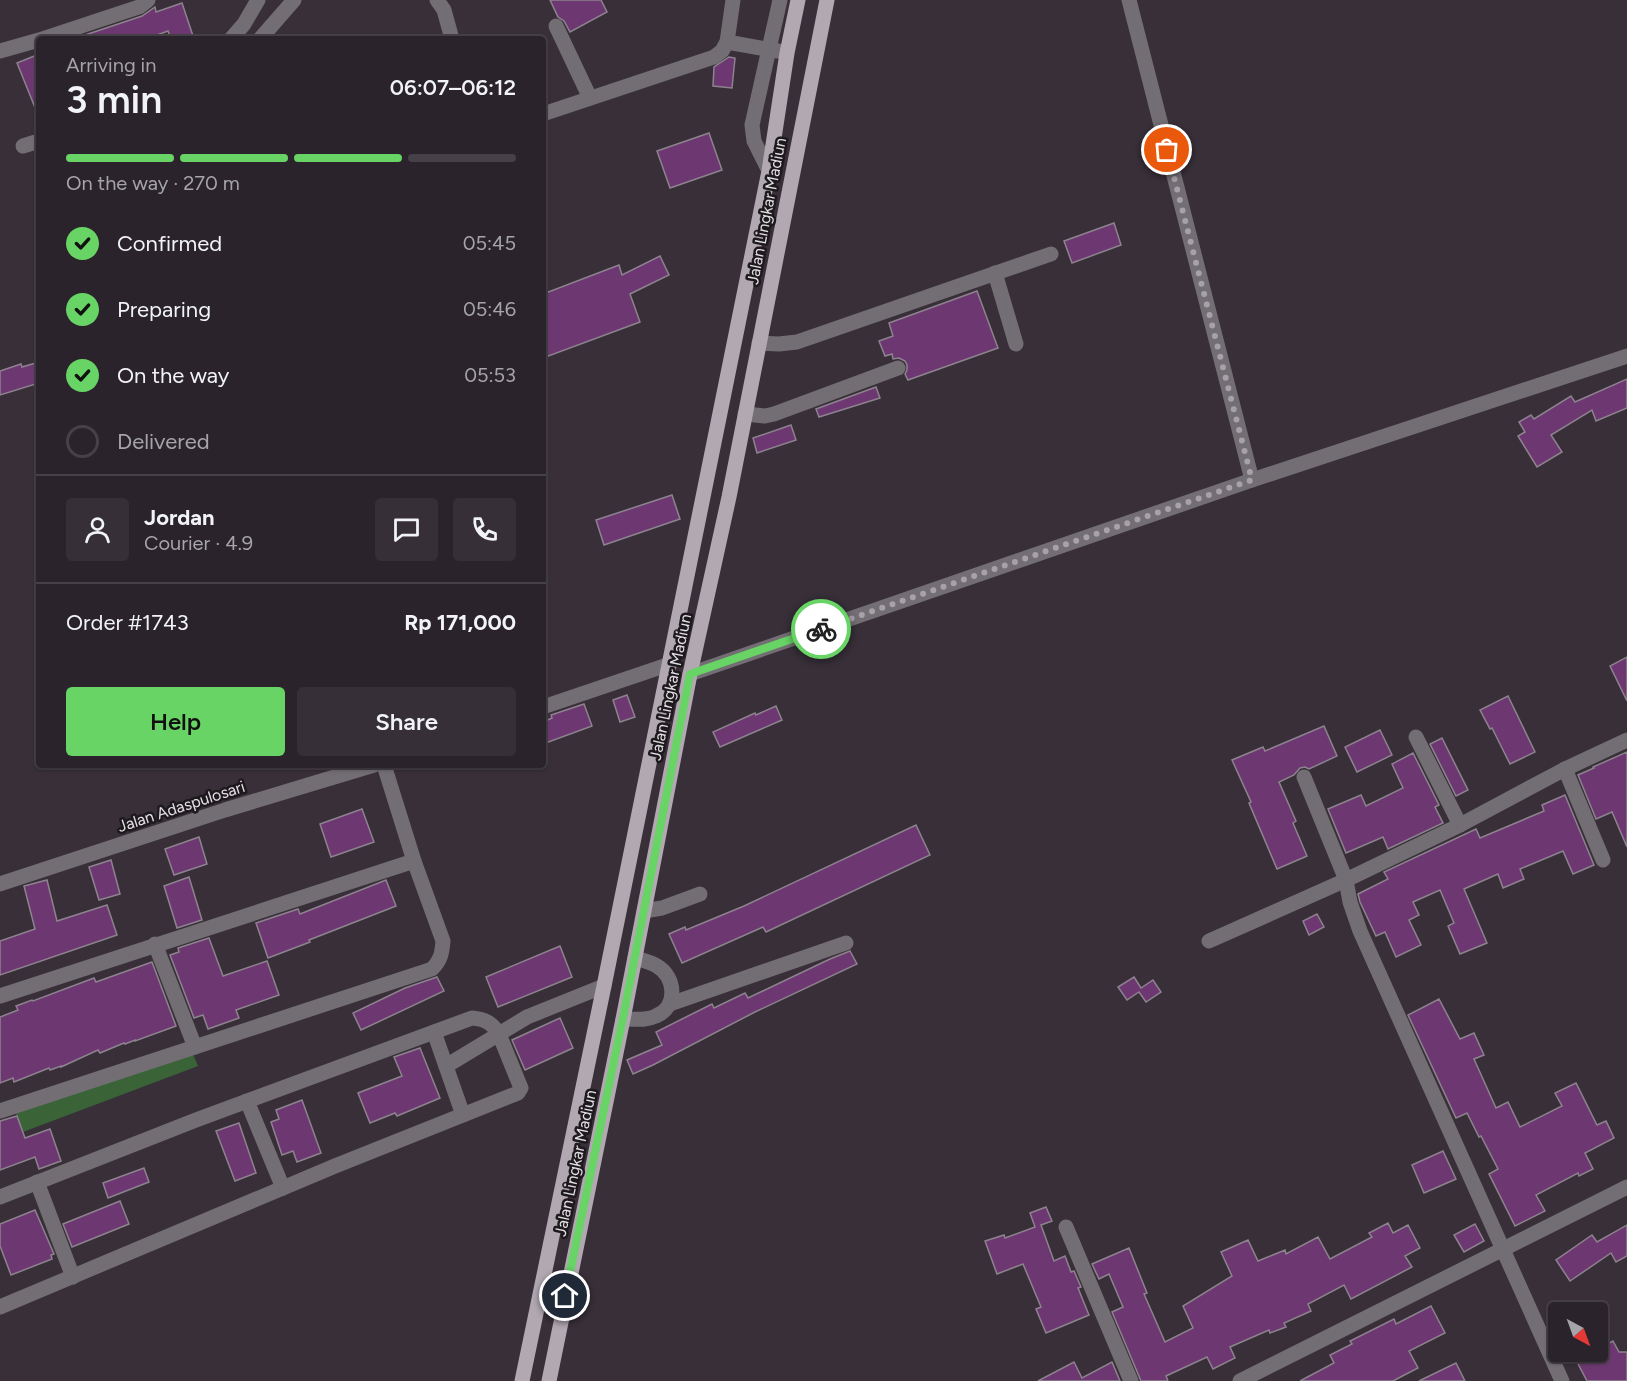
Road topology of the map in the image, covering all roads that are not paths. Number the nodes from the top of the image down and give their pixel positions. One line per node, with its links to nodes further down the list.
1 (148, 0): 11 (street)
2 (258, 0): 12 (street)
3 (294, 0): 13 (street)
4 (436, 0): 14 (street)
5 (733, 0): 16 (street)
6 (780, 0): 17 (street)
7 (798, 0): 19 (main road, Jalan Lingkar Madiun)
8 (826, 0): 27 (main road, Jalan Lingkar Madiun)
9 (1129, 0): 32 (street)
10 (556, 26): 20 (street)
11 (49, 36)
12 (234, 36)
13 (263, 36)
14 (451, 36)
15 (36, 40): 18 (street)
16 (727, 42): 17 (street); 20 (street)
17 (770, 49): 19 (street); 24 (street)
18 (0, 51)
19 (787, 53): 24 (main road, Jalan Lingkar Madiun)
20 (590, 98): 21 (street)
21 (546, 113)
22 (36, 142): 23 (street)
23 (23, 146)
24 (769, 171): 33 (main road, Jalan Lingkar Madiun)
25 (1051, 254): 26 (street)
26 (995, 273): 27 (street); 28 (street)
27 (759, 343): 31 (main road, Jalan Lingkar Madiun)
28 (1016, 344)
29 (1627, 356): 32 (street)
30 (898, 368): 31 (street)
31 (745, 414): 34 (main road, Jalan Lingkar Madiun)
32 (1252, 480): 34 (street)
33 (670, 664): 35 (street); 53 (main road, Jalan Lingkar Madiun)
34 (690, 674): 48 (main road, Jalan Lingkar Madiun)
35 (546, 706)
36 (1416, 737): 42 (street)
37 (1627, 740): 40 (street)
38 (364, 768): 46 (street, Jalan Adaspulosari)
39 (385, 768): 44 (street)
40 (1565, 769): 42 (street); 43 (street)
41 (1304, 777): 45 (street)
42 (1460, 825): 45 (street)
43 (1603, 860)
44 (414, 861): 51 (street); 59 (street)
45 (1346, 880): 49 (street); 69 (street)
46 (0, 884)
47 (700, 894): 48 (street)
48 (644, 911): 52 (main road, Jalan Lingkar Madiun)
49 (1209, 941)
50 (846, 943): 55 (street)
51 (155, 944): 54 (street); 59 (street)
52 (635, 958): 55 (street); 56 (main road, Jalan Lingkar Madiun)
53 (604, 986): 58 (street); 72 (main road, Jalan Lingkar Madiun)
54 (0, 996)
55 (670, 1004): 56 (street)
56 (623, 1018): 73 (main road, Jalan Lingkar Madiun)
57 (434, 1032): 58 (street); 60 (street); 61 (street)
58 (499, 1034): 60 (street); 63 (street)
59 (195, 1047): 62 (street)
60 (446, 1066): 63 (street)
61 (247, 1101): 64 (street); 66 (street)
62 (0, 1111)
63 (463, 1115): 66 (street)
64 (37, 1182): 67 (street); 70 (street)
65 (1627, 1187): 69 (street)
66 (283, 1188): 70 (street)
67 (0, 1197)
68 (1066, 1227): 74 (street)
69 (1503, 1249): 75 (street); 76 (street)
70 (73, 1277): 71 (street)
71 (0, 1307)
72 (522, 1381)
73 (549, 1381)
74 (1131, 1381)
75 (1240, 1381)
76 (1562, 1381)

